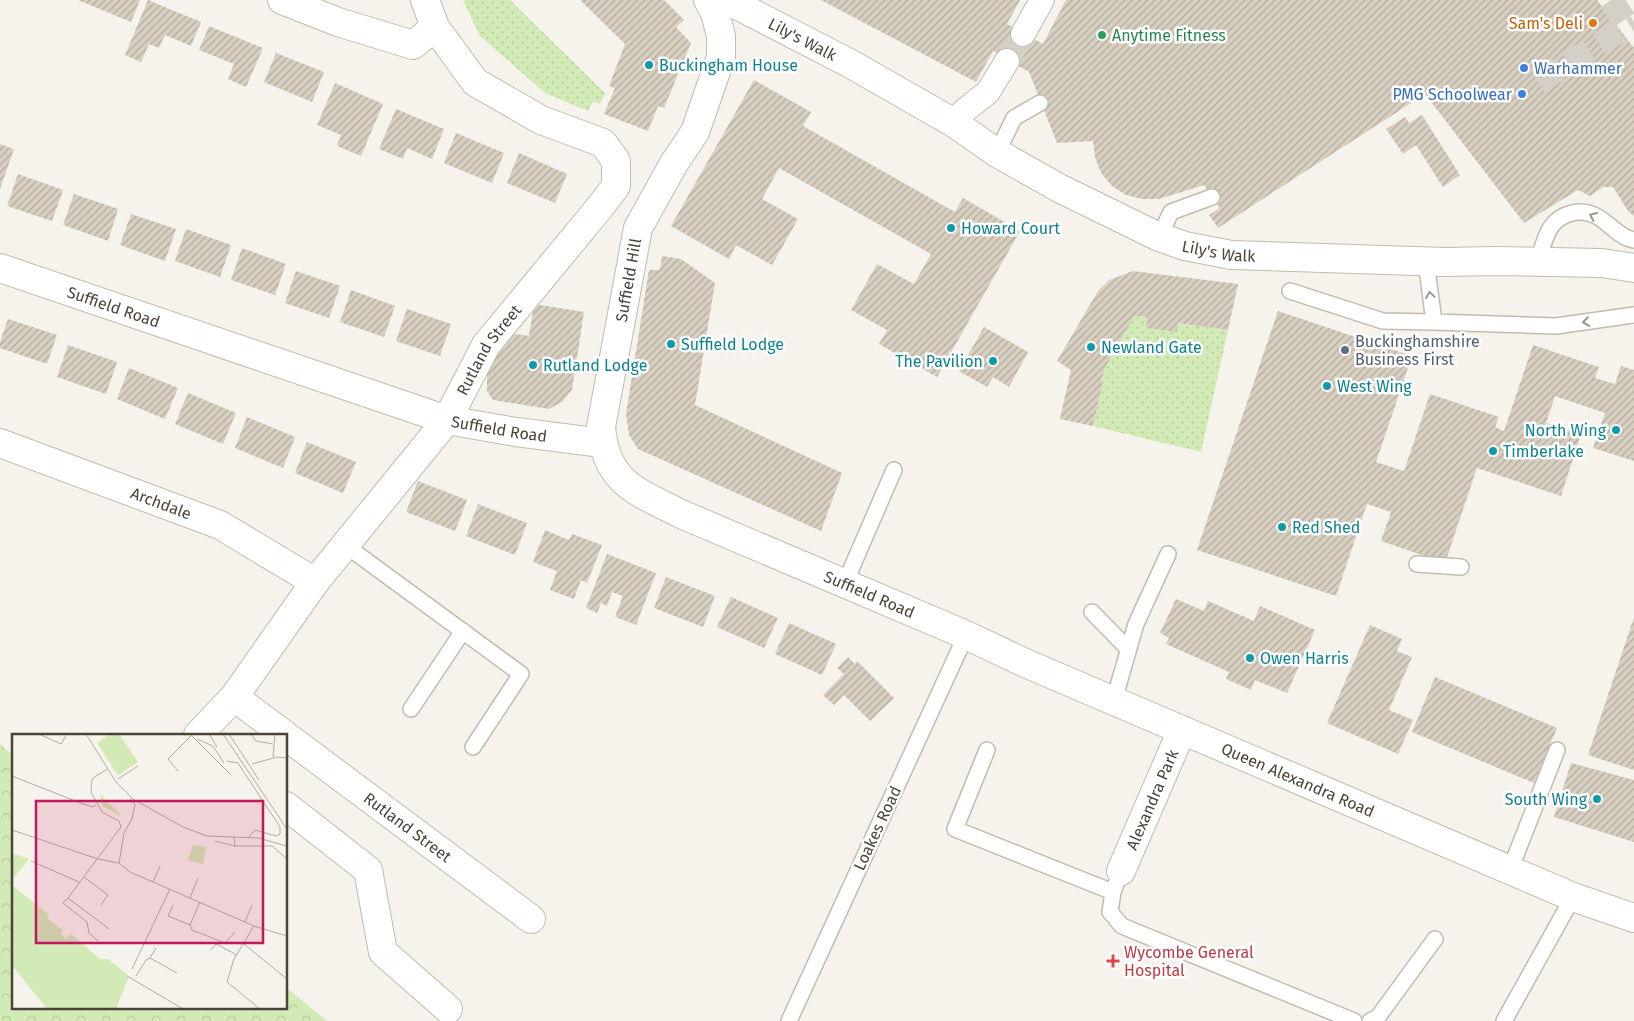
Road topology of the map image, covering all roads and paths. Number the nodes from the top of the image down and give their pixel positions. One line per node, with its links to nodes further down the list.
1 (282, 0): 7 (street)
2 (425, 0): 7 (street, Rutland Street)
3 (694, 0): 14 (street, Suffield Hill)
4 (708, 0): 9 (street, Suffield Hill)
5 (727, 0): 11 (street, Lily's Walk)
6 (1042, 0): 8 (street)
7 (435, 26): 26 (street, Rutland Street)
8 (1024, 34)
9 (721, 36): 11 (street, Lily's Walk); 14 (street, Suffield Hill)
10 (1007, 61): 13 (street)
11 (851, 64): 15 (street, Lily's Walk)
12 (1040, 103): 15 (lane)
13 (964, 111)
14 (695, 132): 28 (street, Suffield Hill)
15 (997, 153): 17 (street, Lily's Walk)
16 (1212, 197): 17 (lane)
17 (1159, 237): 19 (street, Lily's Walk)
18 (1634, 240): 20 (lane, one-way to 20)
19 (1426, 261): 20 (street, Lily's Walk); 25 (lane, one-way to 19)
20 (1538, 262): 22 (street, Lily's Walk)
21 (0, 268): 26 (street, Suffield Road)
22 (1634, 268)
23 (1290, 292): 25 (lane)
24 (1634, 315): 25 (lane, one-way to 25)
25 (1434, 322)
26 (447, 420): 28 (street, Suffield Road); 30 (street, Rutland Street)
27 (0, 443): 34 (street, Archdale)
28 (602, 443): 35 (street, Suffield Road)
29 (894, 470): 35 (lane)
30 (345, 545): 34 (street, Rutland Street); 37 (lane)
31 (1168, 554): 39 (lane)
32 (1417, 564): 33 (lane)
33 (1461, 567)
34 (315, 582): 40 (street, Rutland Street)
35 (845, 583): 38 (street, Suffield Road)
36 (1092, 612): 39 (lane)
37 (462, 631): 42 (lane); 47 (lane)
38 (966, 635): 41 (street, Queen Alexandra Road); 58 (lane, Loakes Road)
39 (1128, 649): 41 (lane)
40 (234, 697): 44 (street); 45 (street, Rutland Street)
41 (1114, 700): 43 (street, Queen Alexandra Road)
42 (411, 709)
43 (1182, 730): 51 (street, Queen Alexandra Road); 52 (street, Alexandra Park)
44 (199, 734)
45 (285, 734)
46 (288, 737): 55 (street, Rutland Street)
47 (473, 746)
48 (987, 750): 52 (lane)
49 (1557, 750): 51 (lane)
50 (288, 808): 57 (street)
51 (1510, 870): 53 (street, Queen Alexandra Road)
52 (1117, 881): 59 (lane)
53 (1573, 898): 54 (street, Queen Alexandra Road); 61 (lane)
54 (1634, 918)
55 (531, 920)
56 (1435, 939): 60 (lane)
57 (448, 1009)
58 (789, 1021)
59 (1354, 1021)
60 (1370, 1021)
61 (1504, 1021)

